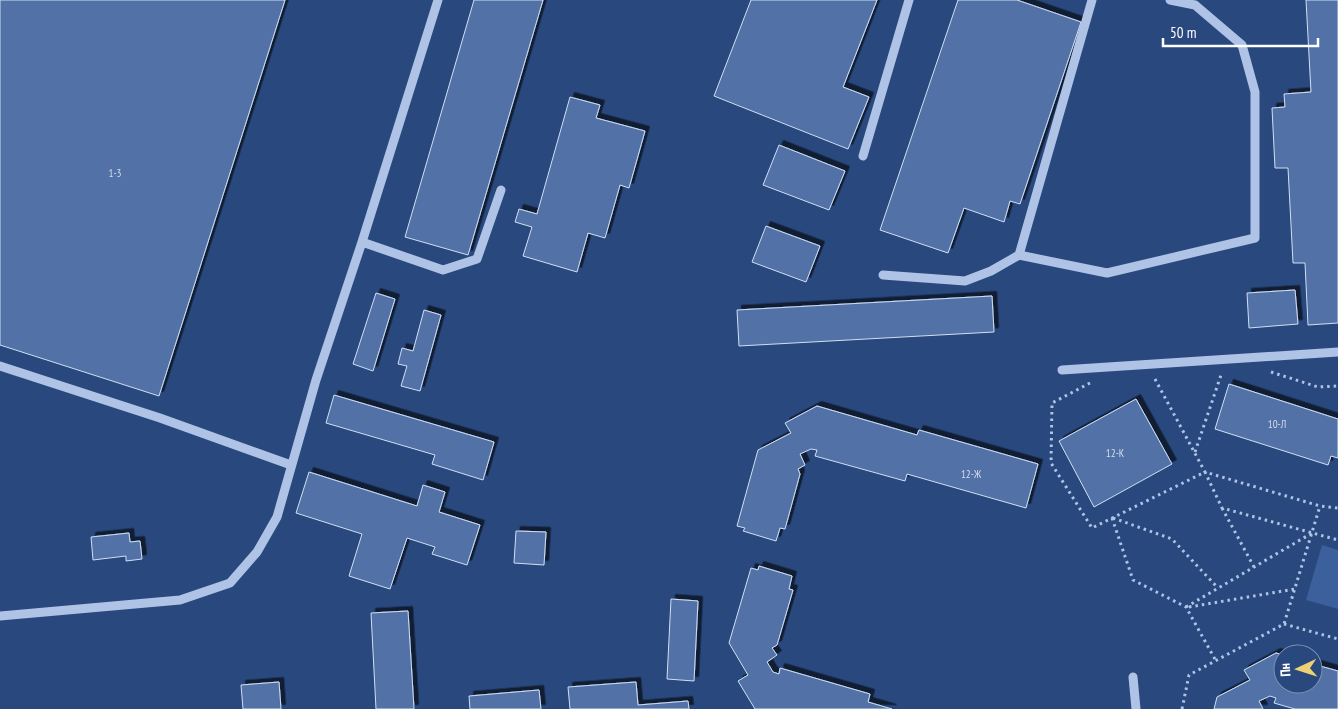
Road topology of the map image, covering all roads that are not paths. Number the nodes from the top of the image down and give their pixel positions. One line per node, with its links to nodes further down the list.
1 (438, 0): 7 (lane)
2 (909, 0): 5 (lane)
3 (1092, 0): 8 (lane)
4 (1170, 0): 8 (lane)
5 (863, 156)
6 (501, 190): 7 (lane)
7 (362, 242): 13 (lane)
8 (1019, 255): 9 (lane)
9 (883, 275)
10 (1338, 352): 12 (lane)
11 (0, 366): 13 (lane)
12 (1062, 370)
13 (292, 466): 14 (lane)
14 (0, 616)
15 (1133, 677): 16 (lane)
16 (1136, 709)

